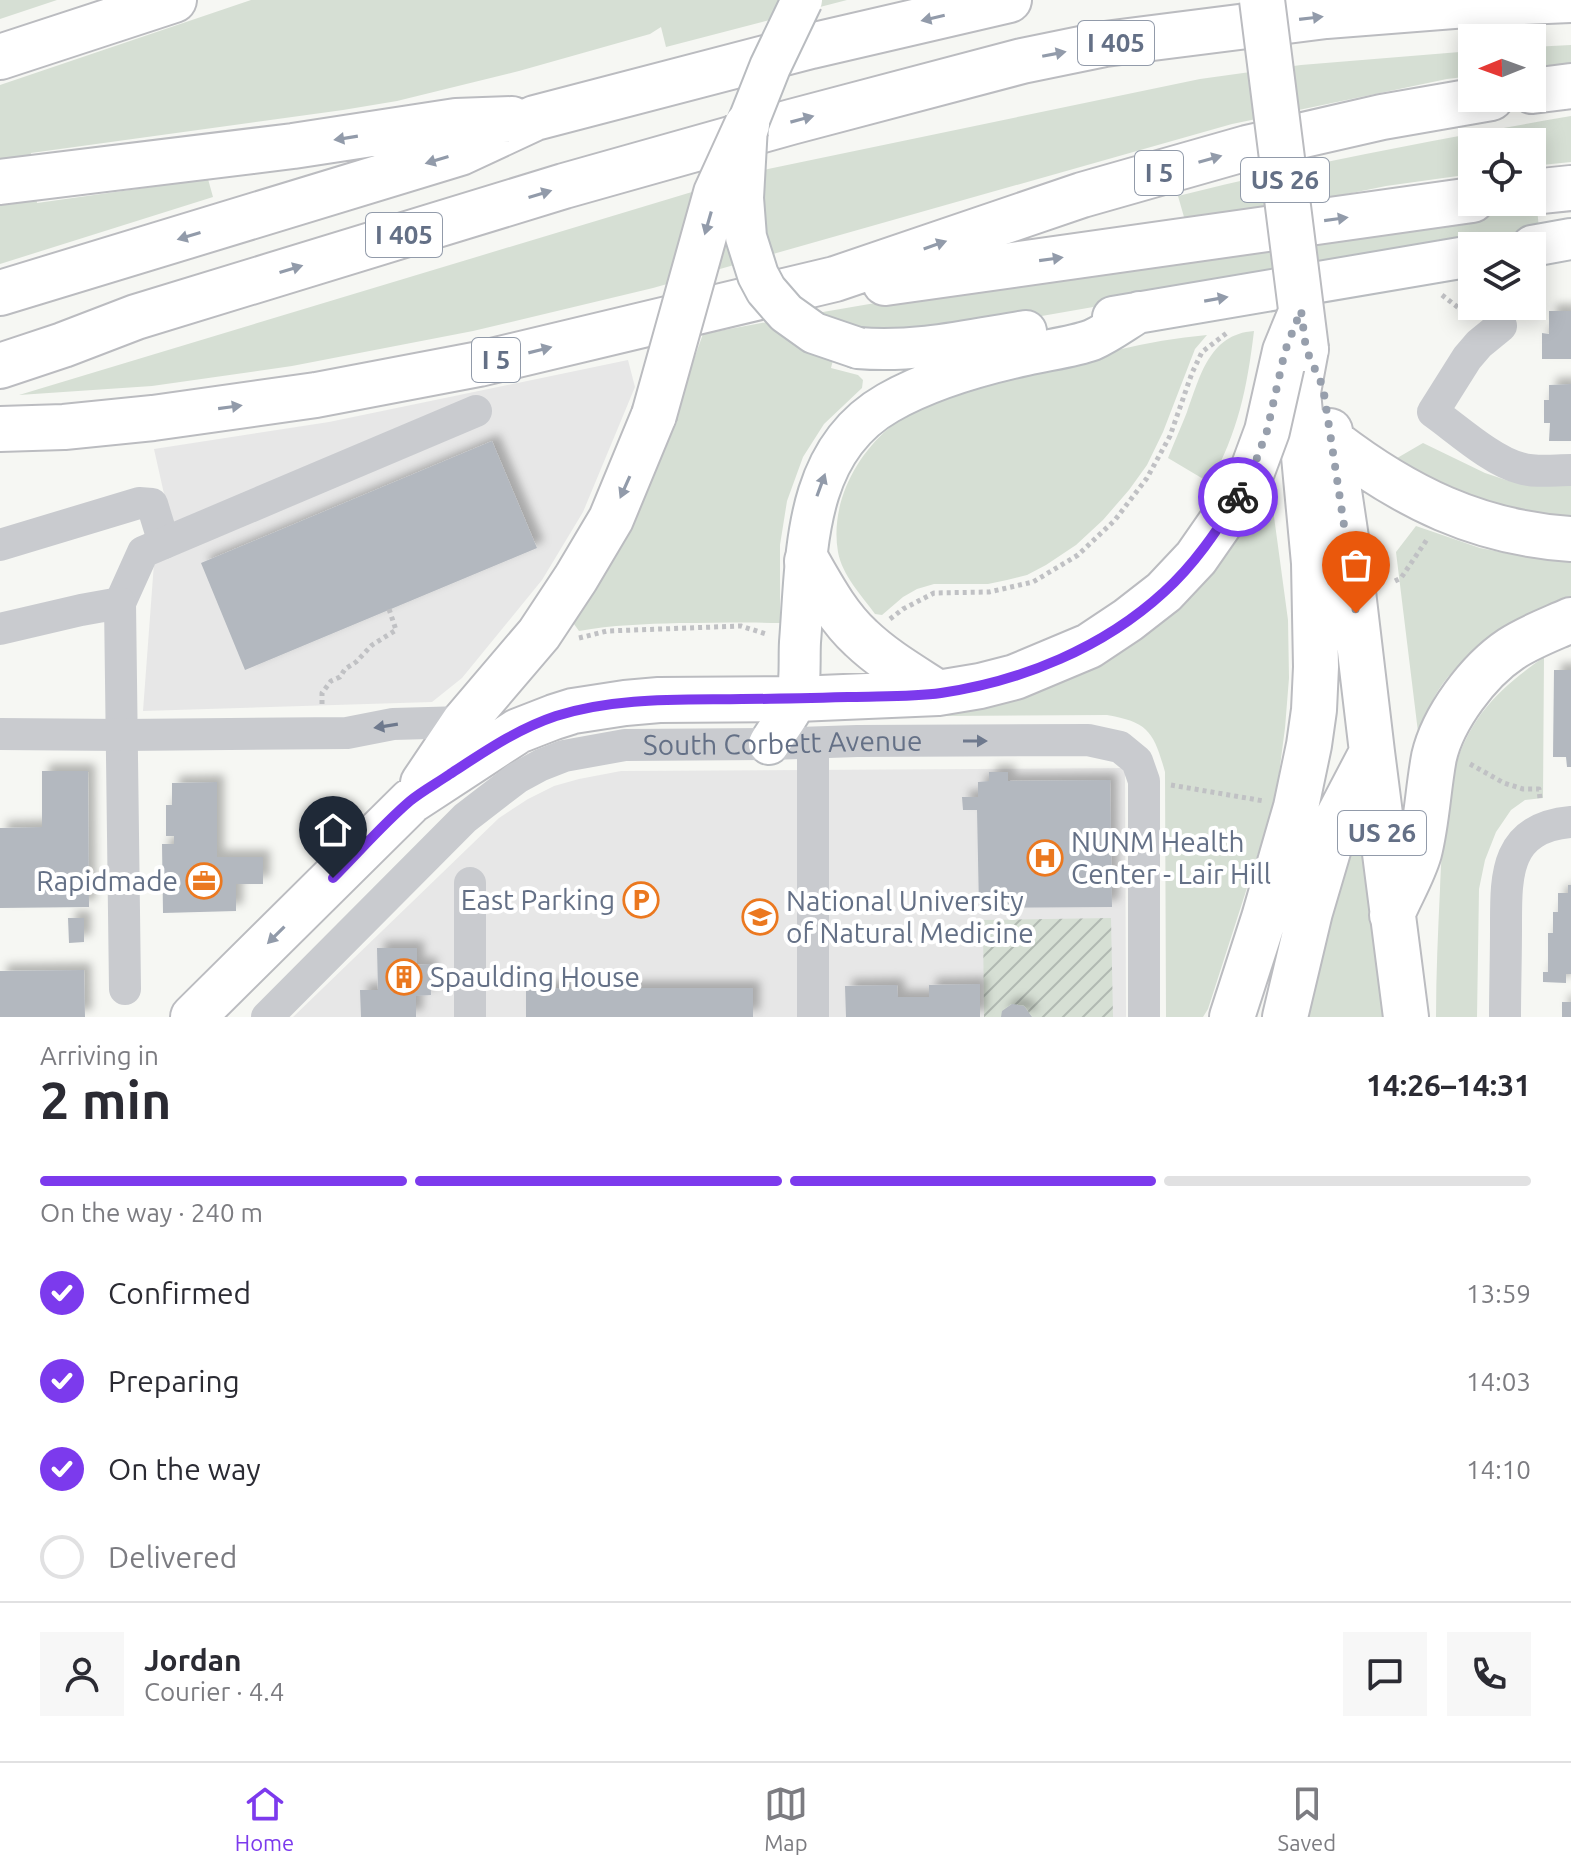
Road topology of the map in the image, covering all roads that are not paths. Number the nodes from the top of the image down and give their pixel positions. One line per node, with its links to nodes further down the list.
1 (174, 0): 6 (highway)
2 (802, 0): 11 (main road, bridge)
3 (1009, 0): 10 (highway, one-way to 10)
4 (1262, 0): 22 (highway, US 26, bridge)
5 (1571, 0): 20 (highway, I 405, one-way to 5)
6 (0, 57)
7 (1571, 86): 8 (highway)
8 (1546, 89)
9 (1458, 104): 17 (highway, I 5, one-way to 9)
10 (535, 118): 12 (highway, one-way to 12); 18 (highway, one-way to 18)
11 (747, 125): 19 (main road, bridge); 39 (highway, one-way to 39, bridge)
12 (0, 182)
13 (1571, 188): 14 (highway)
14 (1546, 191)
15 (1458, 202): 17 (highway, one-way to 15)
16 (1458, 258): 19 (main road, one-way to 16)
17 (835, 279): 26 (highway, I 5, one-way to 17)
18 (0, 293)
19 (1139, 312): 33 (main road, one-way to 19)
20 (136, 317): 23 (highway); 24 (highway, I 405)
21 (1501, 326): 28 (street)
22 (1304, 329): 27 (highway, US 26); 32 (highway); 37 (highway, US 26, bridge)
23 (0, 342)
24 (0, 366)
25 (476, 411): 30 (street)
26 (0, 429)
27 (1332, 441): 29 (highway); 32 (highway, US 26)
28 (1571, 470)
29 (1571, 539)
30 (164, 543): 31 (street); 34 (street)
31 (0, 545)
32 (1332, 560): 44 (highway, US 26); 55 (highway)
33 (807, 561): 37 (highway); 38 (main road)
34 (120, 603): 36 (street); 41 (street)
35 (1571, 620): 48 (highway)
36 (0, 629)
37 (938, 693): 38 (highway, US 26)
38 (797, 699): 43 (main road); 45 (highway, South Corbett Avenue)
39 (464, 722): 41 (street, one-way to 41); 45 (highway)
40 (0, 734): 41 (street)
41 (123, 735): 49 (street)
42 (813, 743): 43 (street, South Corbett Avenue); 53 (street); 54 (street, South Corbett Avenue, one-way to 54)
43 (769, 744): 51 (street, South Corbett Avenue)
44 (1372, 752): 48 (highway, US 26); 56 (highway)
45 (411, 801): 50 (highway, one-way to 50)
46 (1557, 825): 58 (street)
47 (470, 883): 52 (street)
48 (1392, 915): 57 (highway, US 26)
49 (125, 989)
50 (193, 1017)
51 (267, 1017)
52 (470, 1017)
53 (813, 1017)
54 (1144, 1017)
55 (1232, 1017)
56 (1285, 1017)
57 (1406, 1017)
58 (1505, 1017)

